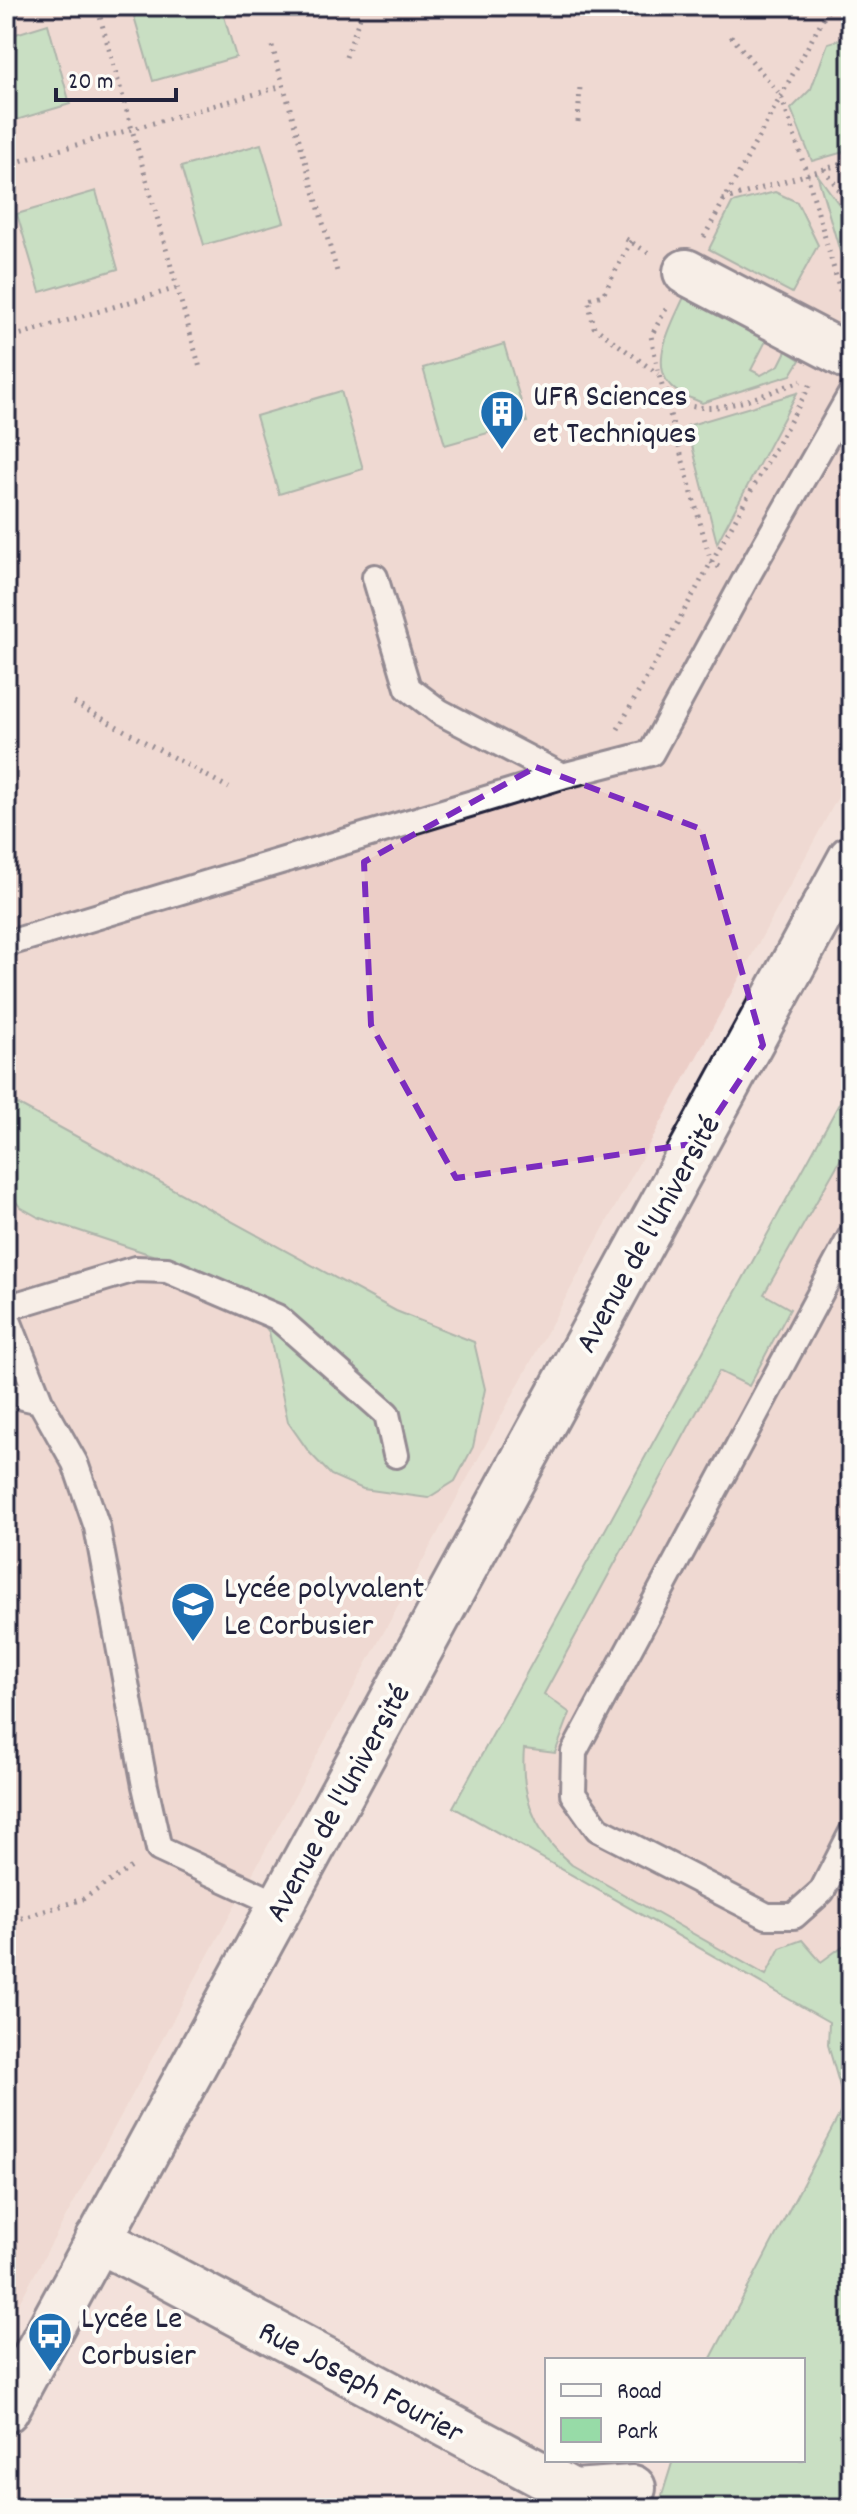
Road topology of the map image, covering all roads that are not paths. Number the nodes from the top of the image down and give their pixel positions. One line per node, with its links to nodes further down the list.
1 (669, 263): 2 (street)
2 (851, 358)
3 (851, 394): 5 (lane)
4 (375, 577): 5 (lane)
5 (562, 776): 7 (lane)
6 (851, 858): 15 (street, Avenue de l'Université)
7 (6, 944)
8 (851, 1236): 14 (lane)
9 (6, 1308): 13 (lane)
10 (6, 1315): 12 (lane)
11 (6, 1393): 12 (lane)
12 (40, 1401): 15 (lane)
13 (396, 1455)
14 (851, 1834)
15 (280, 1905): 16 (street, Avenue de l'Université)
16 (98, 2239): 17 (street, Avenue de l'Université); 18 (street, Rue Joseph Fourier)
17 (6, 2410)
18 (633, 2488)

